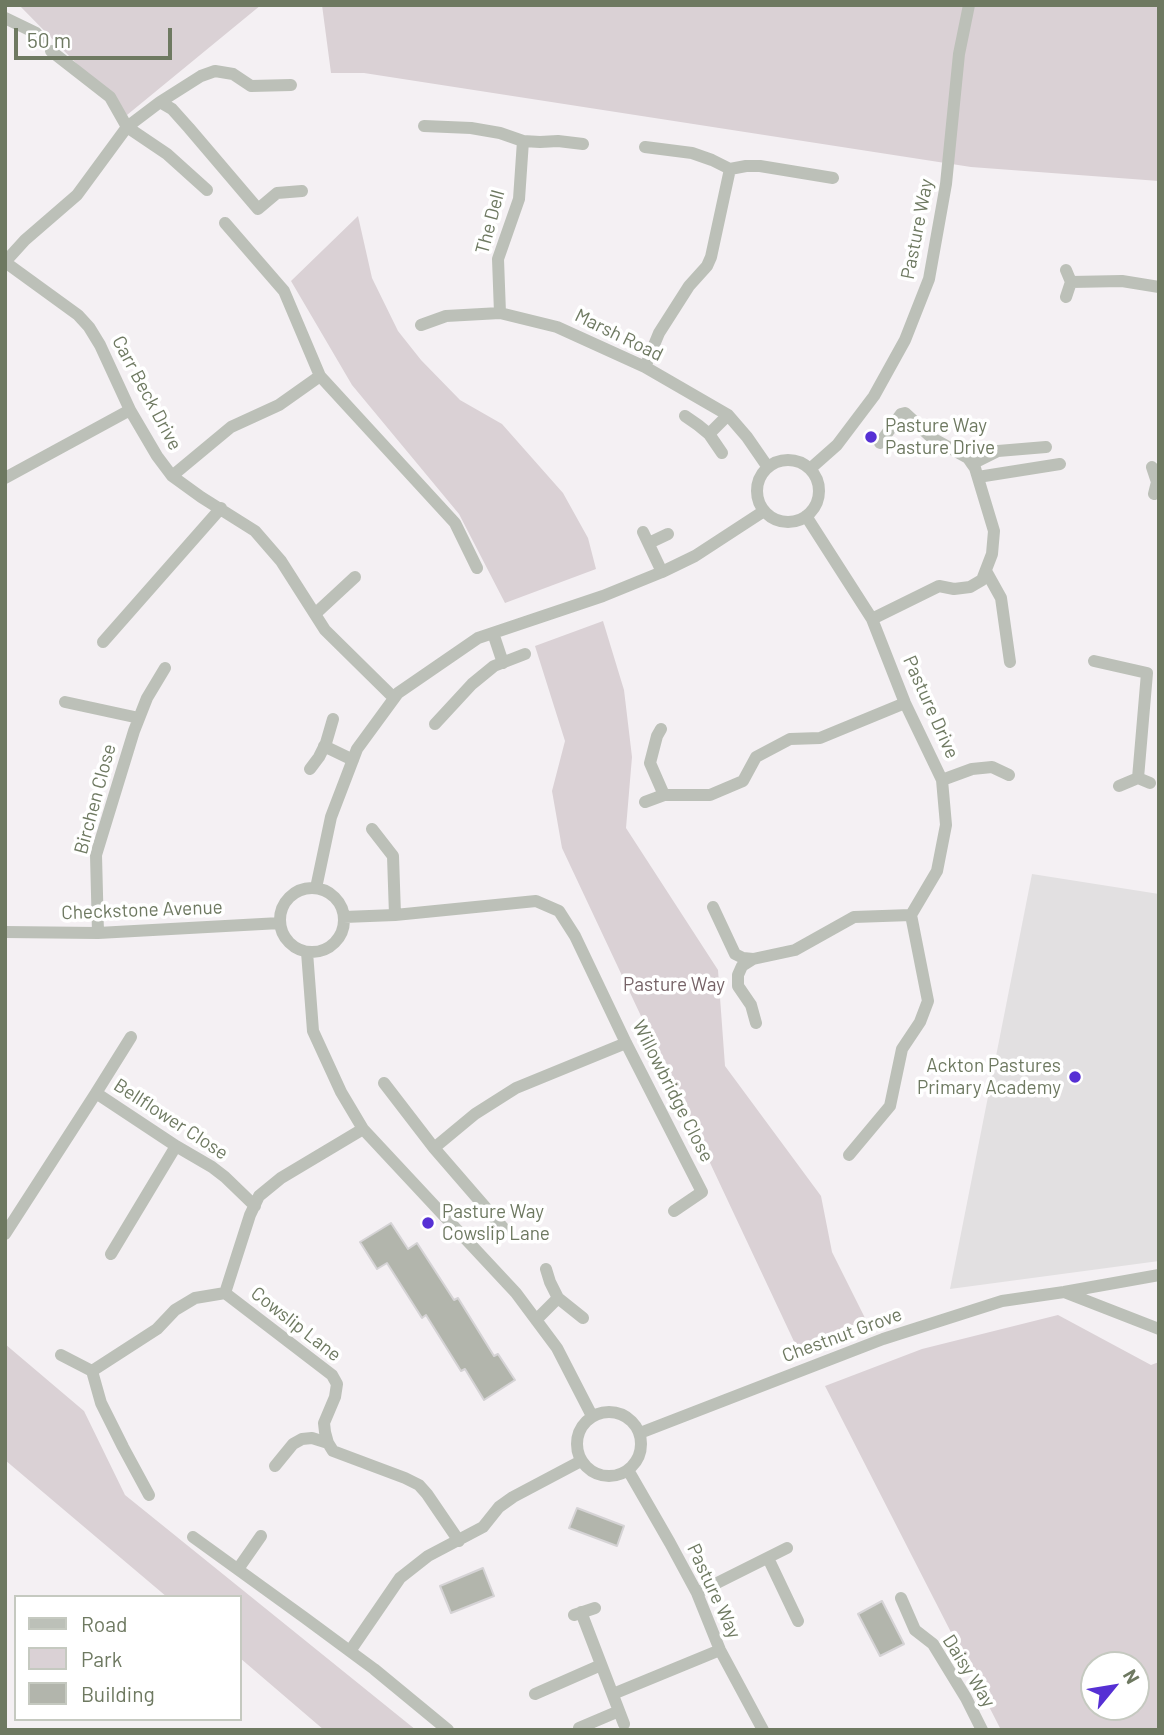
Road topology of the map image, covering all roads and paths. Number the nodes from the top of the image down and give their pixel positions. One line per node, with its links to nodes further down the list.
1 (969, 5): 35 (street, Pasture Way)
2 (5, 18): 3 (street)
3 (40, 38)
4 (51, 51): 8 (street)
5 (291, 85): 6 (street)
6 (160, 102): 8 (street); 15 (street)
7 (424, 126): 9 (street)
8 (127, 127): 14 (street); 17 (street)
9 (523, 141): 10 (street); 20 (street, The Dell)
10 (583, 144)
11 (645, 147): 12 (street)
12 (730, 169): 13 (street); 22 (street)
13 (833, 178)
14 (206, 190)
15 (302, 191)
16 (225, 223): 23 (street)
17 (5, 262): 24 (street, Carr Beck Drive)
18 (1159, 287): 19 (street)
19 (1066, 297)
20 (500, 313): 21 (street, Marsh Road); 22 (street, Marsh Road)
21 (421, 325)
22 (645, 367): 25 (street, Marsh Road)
23 (320, 376): 36 (street); 44 (street)
24 (130, 410): 36 (street, Carr Beck Drive); 38 (street)
25 (727, 415): 27 (street); 33 (street, Marsh Road)
26 (685, 416): 27 (street)
27 (709, 435): 30 (street)
28 (880, 443): 31 (street)
29 (1046, 447): 31 (street)
30 (722, 453)
31 (972, 464): 37 (street)
32 (1060, 464): 37 (street)
33 (768, 467): 35 (street); 41 (street)
34 (1152, 467): 39 (street)
35 (811, 468): 42 (street)
36 (172, 476): 40 (street, Carr Beck Drive)
37 (978, 477): 45 (street)
38 (5, 478)
39 (1157, 486)
40 (221, 509): 48 (street, Carr Beck Drive); 51 (street)
41 (764, 511): 42 (street); 46 (street)
42 (806, 516): 49 (street, Pasture Drive)
43 (668, 534): 46 (street)
44 (477, 568)
45 (986, 571): 49 (street); 54 (street)
46 (662, 572): 50 (street)
47 (355, 577): 48 (street)
48 (315, 614): 58 (street, Carr Beck Drive)
49 (872, 619): 60 (street, Pasture Drive)
50 (493, 633): 55 (street); 58 (street)
51 (103, 642)
52 (525, 654): 55 (street)
53 (1094, 660): 57 (street)
54 (1010, 662)
55 (503, 663): 63 (street)
56 (165, 667): 61 (street, Birchen Close)
57 (1153, 672): 70 (street)
58 (394, 698): 66 (street)
59 (65, 702): 61 (street)
60 (905, 703): 69 (street, Pasture Drive); 71 (street)
61 (139, 719): 81 (street, Birchen Close)
62 (333, 719): 65 (street)
63 (435, 724)
64 (661, 729): 71 (street)
65 (324, 747): 66 (street); 67 (street)
66 (353, 760): 74 (street)
67 (310, 769)
68 (1009, 775): 69 (street)
69 (942, 780): 77 (street, Pasture Drive)
70 (1119, 786)
71 (664, 795): 72 (street)
72 (645, 802)
73 (372, 829): 76 (street)
74 (316, 888): 78 (street); 79 (street)
75 (713, 907): 83 (street)
76 (395, 915): 78 (street, Willowbridge Close); 86 (street, Willowbridge Close)
77 (911, 915): 83 (street); 92 (street)
78 (344, 917): 82 (street)
79 (279, 923): 81 (street, Checkstone Avenue); 82 (street)
80 (5, 932): 81 (street, Checkstone Avenue)
81 (98, 933)
82 (307, 952): 89 (street)
83 (752, 959): 84 (street)
84 (756, 1023)
85 (131, 1037): 88 (street, Bellflower Close)
86 (626, 1043): 91 (street); 94 (street, Willowbridge Close)
87 (384, 1083): 91 (street)
88 (96, 1093): 90 (street, Bellflower Close); 96 (street, Bellflower Close)
89 (363, 1129): 93 (street, Cowslip Lane); 104 (street)
90 (176, 1146): 93 (street, Bellflower Close); 97 (street)
91 (434, 1148): 95 (street)
92 (849, 1155)
93 (255, 1206): 101 (street, Cowslip Lane)
94 (674, 1210)
95 (505, 1230)
96 (5, 1234)
97 (111, 1254)
98 (546, 1269): 102 (street)
99 (1159, 1275): 100 (street, Chestnut Grove)
100 (1064, 1292): 105 (street, Chestnut Grove); 109 (street, Chestnut Grove)
101 (225, 1293): 107 (street); 110 (street, Cowslip Lane)
102 (558, 1298): 103 (street); 104 (street)
103 (583, 1318)
104 (536, 1320): 108 (street)
105 (1159, 1329)
106 (61, 1355): 107 (street)
107 (92, 1371): 114 (street)
108 (592, 1416): 109 (street); 111 (street)
109 (640, 1433): 113 (street)
110 (328, 1443): 112 (street); 117 (street)
111 (581, 1461): 113 (street); 117 (street)
112 (275, 1466)
113 (628, 1471): 121 (street, Pasture Way)
114 (149, 1494)
115 (261, 1536): 120 (street)
116 (193, 1537): 120 (street)
117 (459, 1541): 126 (street)
118 (787, 1548): 119 (street)
119 (768, 1558): 121 (street); 124 (street)
120 (238, 1569): 126 (street)
121 (697, 1593): 125 (street, Pasture Way)
122 (901, 1598): 135 (street, Daisy Way)
123 (595, 1608): 127 (street)
124 (798, 1621)
125 (720, 1650): 129 (street); 134 (street, Pasture Way)
126 (350, 1651): 133 (street)
127 (601, 1665): 128 (street); 129 (street)
128 (536, 1693)
129 (613, 1694): 130 (street)
130 (619, 1710): 131 (street); 132 (street)
131 (624, 1724)
132 (579, 1728)
133 (448, 1730)
134 (763, 1730)
135 (982, 1730)

